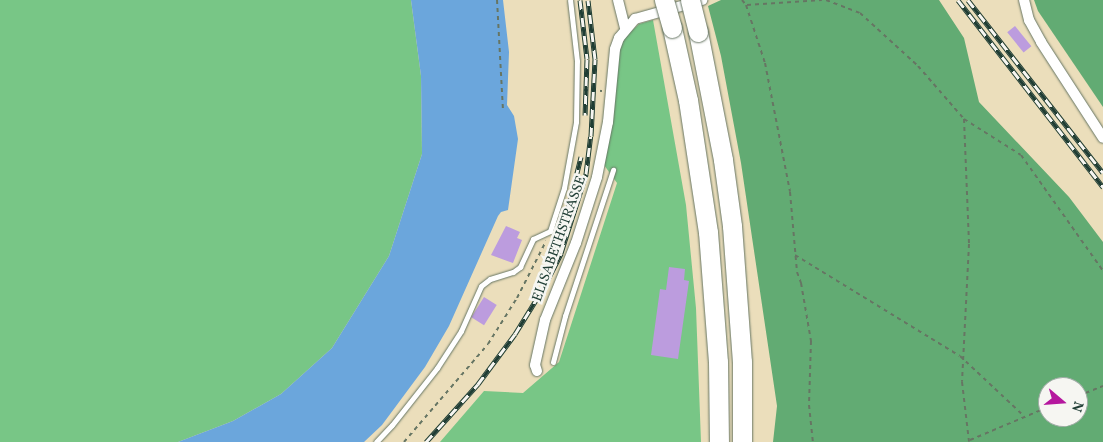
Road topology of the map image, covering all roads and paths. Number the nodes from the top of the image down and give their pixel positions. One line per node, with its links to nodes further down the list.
1 (497, 0): 15 (path)
2 (570, 0): 13 (lane)
3 (618, 0): 12 (street)
4 (664, 0): 32 (highway, bridge)
5 (690, 0): 33 (highway, bridge)
6 (702, 0): 12 (street)
7 (742, 0): 11 (path)
8 (822, 0): 11 (path)
9 (826, 0): 16 (path)
10 (1024, 0): 17 (street)
11 (746, 5): 20 (path)
12 (625, 28): 14 (street, ELISABETHSTRASSE)
13 (577, 90): 14 (path); 19 (lane)
14 (610, 91): 24 (street, ELISABETHSTRASSE)
15 (504, 111)
16 (964, 119): 21 (path); 22 (path)
17 (1103, 138)
18 (613, 170): 23 (lane)
19 (550, 231): 30 (lane); 31 (path)
20 (794, 255): 22 (path); 34 (path)
21 (1103, 271)
22 (963, 360): 28 (path); 29 (path)
23 (553, 362)
24 (537, 371)
25 (1103, 386): 26 (path)
26 (1088, 392)
27 (1038, 411): 28 (path)
28 (1024, 416): 29 (path)
29 (969, 441)
30 (376, 442)
31 (404, 442)
32 (719, 442)
33 (742, 442)
34 (813, 442)

